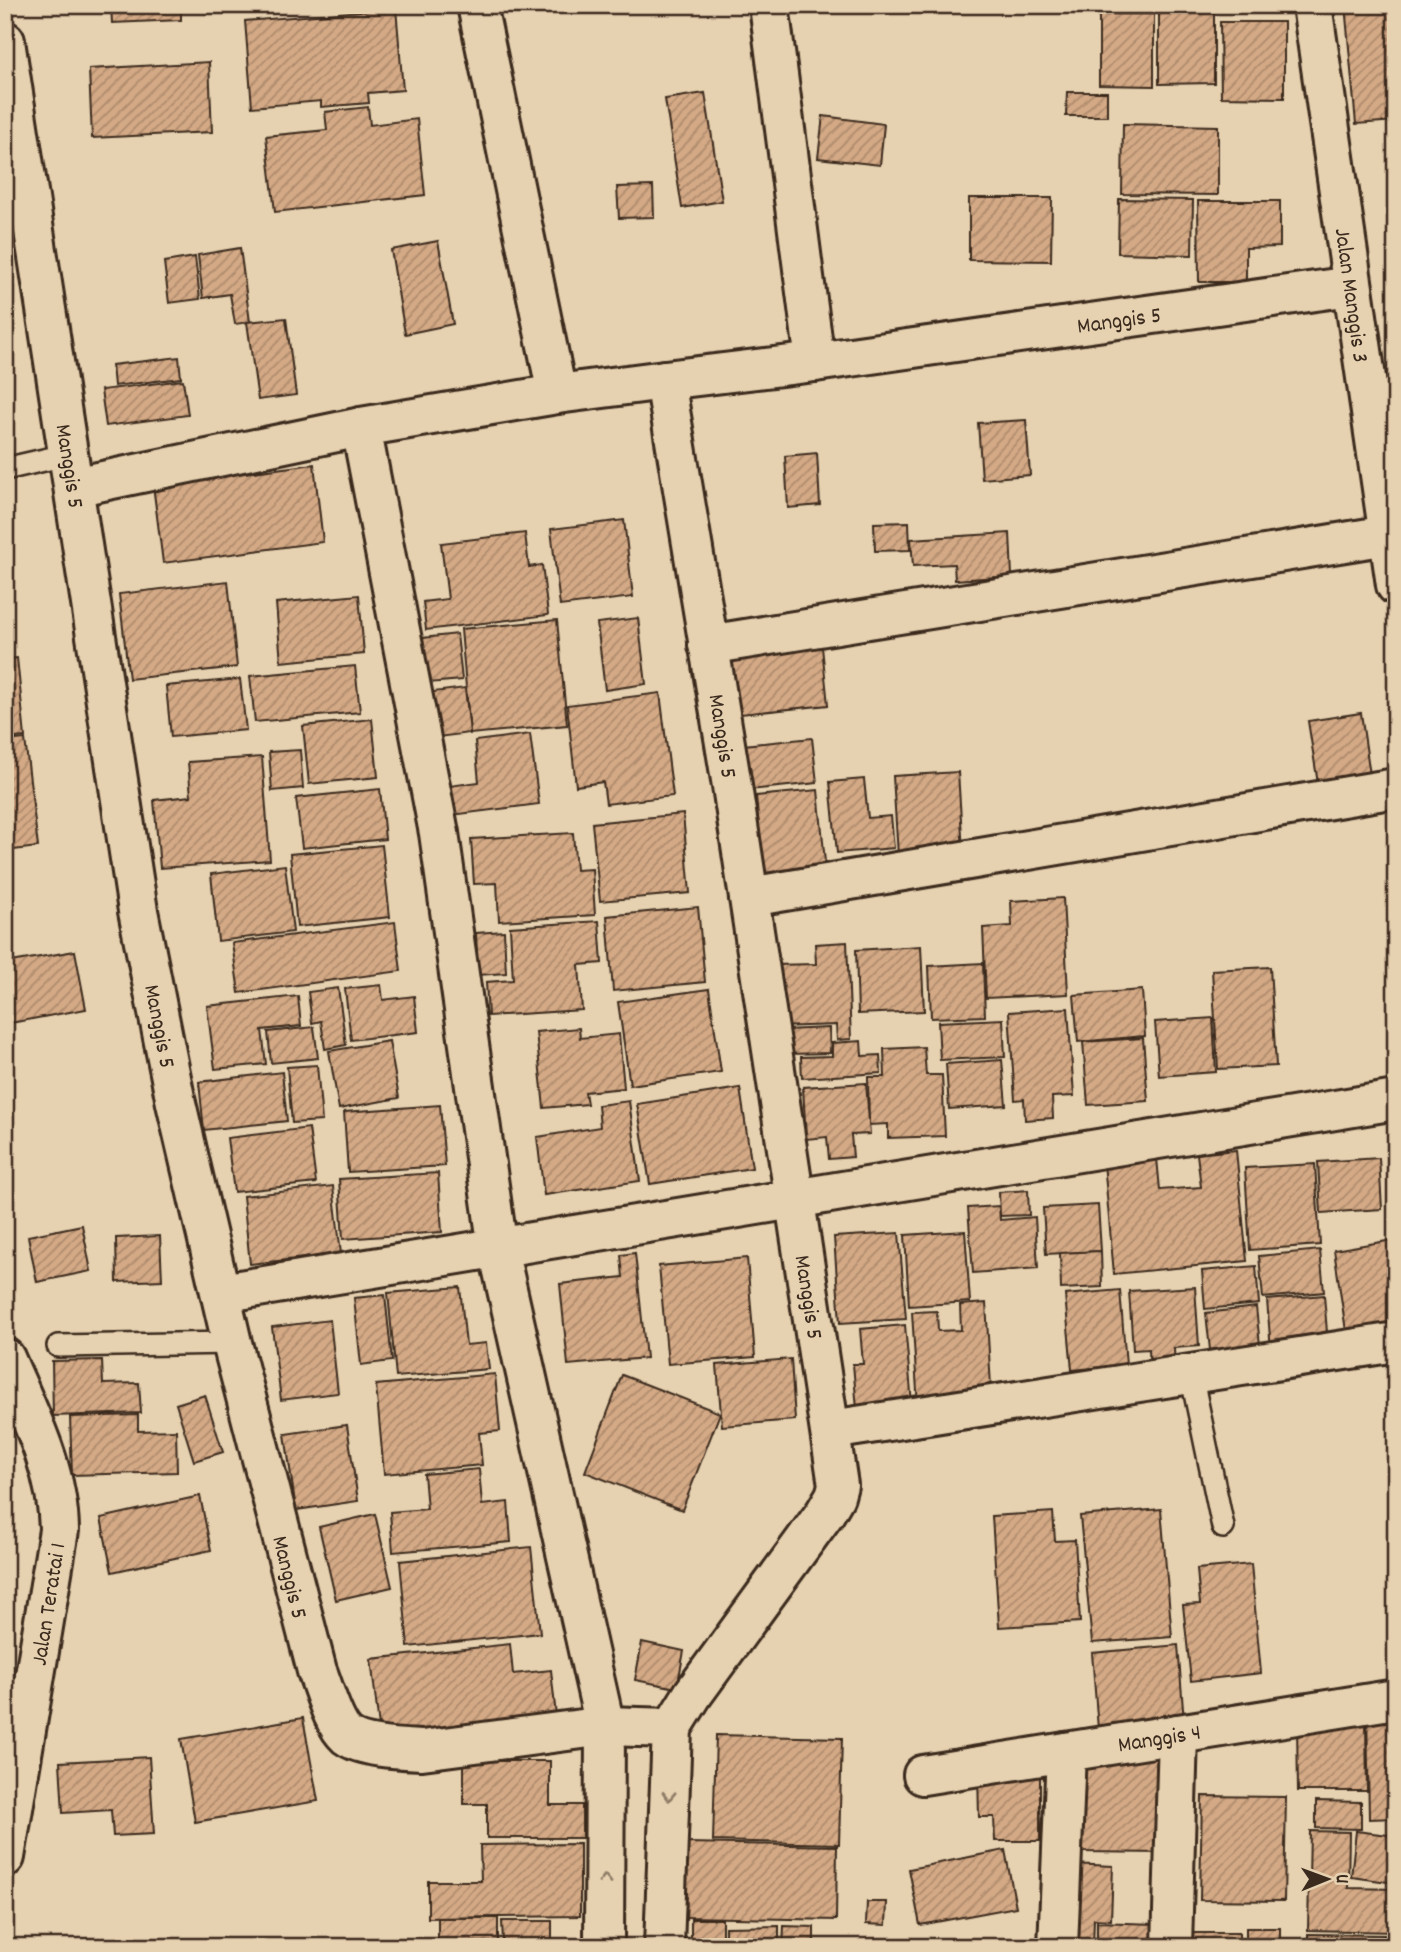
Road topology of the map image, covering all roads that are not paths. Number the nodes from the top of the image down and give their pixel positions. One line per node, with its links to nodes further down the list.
1 (477, 5): 8 (street)
2 (769, 5): 6 (street)
3 (1312, 5): 5 (street, Jalan Manggis 3)
4 (5, 41): 11 (street, Manggis 5)
5 (1351, 286): 6 (street, Manggis 5); 12 (street, Jalan Manggis 3)
6 (815, 362): 7 (street, Manggis 5)
7 (666, 380): 8 (street); 14 (street, Manggis 5)
8 (557, 394): 9 (street)
9 (361, 427): 11 (street); 19 (street)
10 (5, 469): 11 (lane)
11 (72, 471): 20 (street, Manggis 5)
12 (1388, 535): 13 (street, Jalan Manggis 3); 14 (street)
13 (1396, 585)
14 (708, 645): 16 (street, Manggis 5)
15 (1396, 788): 16 (street)
16 (749, 897): 18 (street, Manggis 5)
17 (1396, 1100): 18 (street)
18 (795, 1198): 19 (street); 26 (street, Manggis 5)
19 (498, 1249): 20 (street); 29 (street)
20 (221, 1293): 22 (street, Manggis 5)
21 (1396, 1342): 25 (street)
22 (232, 1343): 23 (lane); 29 (street, Manggis 5)
23 (58, 1346)
24 (5, 1358): 34 (street, Jalan Teratai 1)
25 (1191, 1374): 26 (street); 27 (lane)
26 (831, 1430): 30 (street, Manggis 5)
27 (1223, 1527)
28 (1396, 1699): 31 (street, Manggis 4)
29 (605, 1726): 30 (street, Manggis 5); 35 (street, one-way to 29)
30 (671, 1728): 36 (street, one-way to 36)
31 (1178, 1734): 32 (street, Manggis 4); 38 (street)
32 (1066, 1752): 33 (street, Manggis 4); 37 (street)
33 (923, 1774)
34 (5, 1857)
35 (604, 1947)
36 (664, 1947)
37 (1058, 1947)
38 (1172, 1947)

